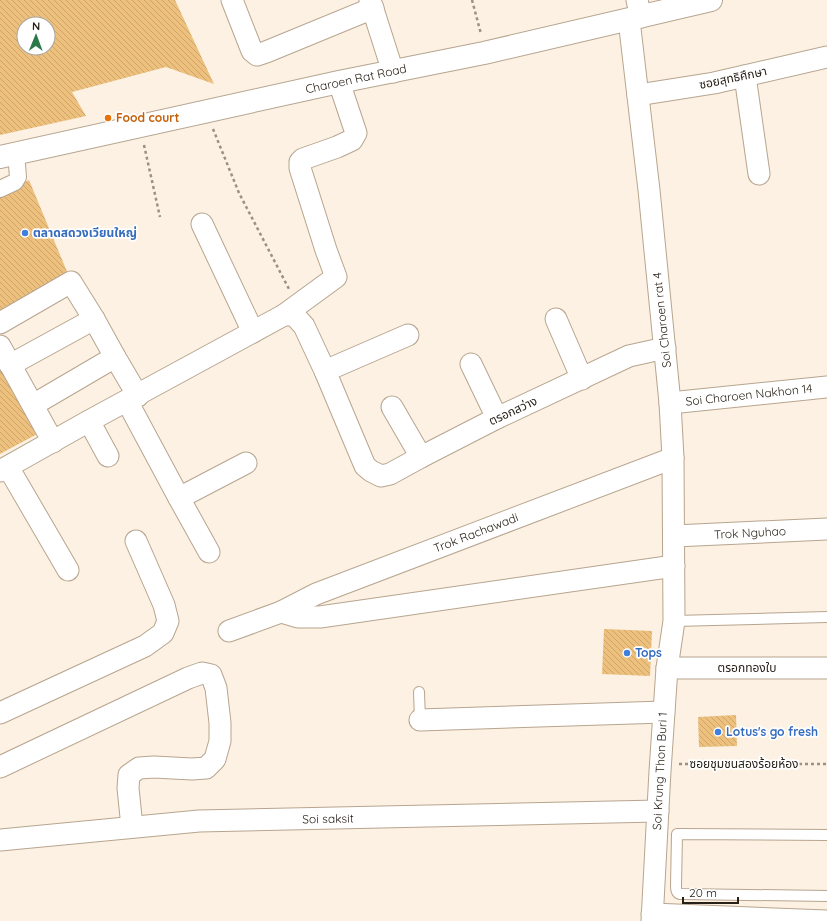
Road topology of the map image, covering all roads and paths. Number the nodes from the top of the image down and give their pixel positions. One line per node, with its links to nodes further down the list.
1 (232, 0): 4 (street)
2 (472, 0): 6 (path)
3 (711, 0): 5 (street, Charoen Rat Road)
4 (371, 4): 8 (street)
5 (635, 12): 8 (street, Charoen Rat Road); 11 (street, Soi Charoen rat 4)
6 (481, 35)
7 (827, 57): 9 (street, ซอยสุทธิศึกษา)
8 (393, 72): 10 (street, Charoen Rat Road)
9 (745, 76): 11 (street, ซอยสุทธิศึกษา); 15 (street)
10 (339, 82): 14 (street, Charoen Rat Road); 19 (street)
11 (638, 95): 26 (street, Soi Charoen rat 4)
12 (212, 127): 19 (path)
13 (144, 140): 17 (path)
14 (8, 155): 16 (street)
15 (759, 174)
16 (0, 189)
17 (160, 217)
18 (202, 224): 23 (street)
19 (290, 310): 23 (street); 30 (street)
20 (94, 318): 22 (street); 27 (street); 29 (street)
21 (556, 319): 31 (street)
22 (0, 323)
23 (253, 332): 33 (street)
24 (408, 335): 30 (street)
25 (0, 346): 29 (street)
26 (665, 348): 31 (street, ตรอกสว่าง); 34 (street, Soi Charoen rat 4)
27 (114, 357): 33 (street); 35 (street)
28 (471, 364): 37 (street)
29 (10, 365): 35 (street)
30 (325, 371): 41 (street, ตรอกสว่าง)
31 (582, 378): 37 (street, ตรอกสว่าง)
32 (827, 387): 34 (street, Soi Charoen Nakhon 14)
33 (132, 398): 38 (street); 45 (street)
34 (670, 403): 42 (street, Soi Charoen rat 4)
35 (33, 405): 39 (street)
36 (392, 407): 41 (street)
37 (497, 418): 41 (street, ตรอกสว่าง)
38 (89, 421): 39 (street); 40 (street)
39 (53, 442): 44 (street)
40 (108, 456)
41 (421, 457)
42 (673, 458): 47 (street, Soi Charoen rat 4); 52 (street, Trok Rachawadi)
43 (246, 463): 45 (street)
44 (4, 469): 51 (street)
45 (179, 498): 49 (street)
46 (827, 529): 47 (street, Trok Nguhao)
47 (674, 536): 50 (street, Soi Charoen rat 4)
48 (136, 541): 60 (street)
49 (209, 552)
50 (674, 566): 52 (street); 54 (street, Soi Charoen rat 4)
51 (68, 570)
52 (281, 612): 55 (street, Trok Rachawadi)
53 (827, 617): 54 (lane)
54 (674, 621): 56 (street, Soi Krung Thon Buri 1)
55 (229, 631)
56 (667, 668): 57 (street, ตรอกทองใบ); 59 (street, Soi Krung Thon Buri 1)
57 (827, 668)
58 (420, 692): 61 (lane)
59 (664, 712): 61 (street); 62 (street, Soi Krung Thon Buri 1)
60 (0, 713)
61 (420, 720)
62 (660, 764): 63 (path, ซอยชุมชนสองร้อยห้อง); 65 (street, Soi Krung Thon Buri 1)
63 (827, 764)
64 (0, 767): 66 (street)
65 (658, 811): 66 (street, Soi saksit); 67 (street, Soi Krung Thon Buri 1)
66 (132, 827): 69 (street, Soi saksit)
67 (667, 834): 68 (lane); 70 (lane); 71 (street, Soi Krung Thon Buri 1)
68 (827, 835)
69 (0, 840)
70 (827, 896)
71 (652, 918): 72 (street)
72 (827, 921)

